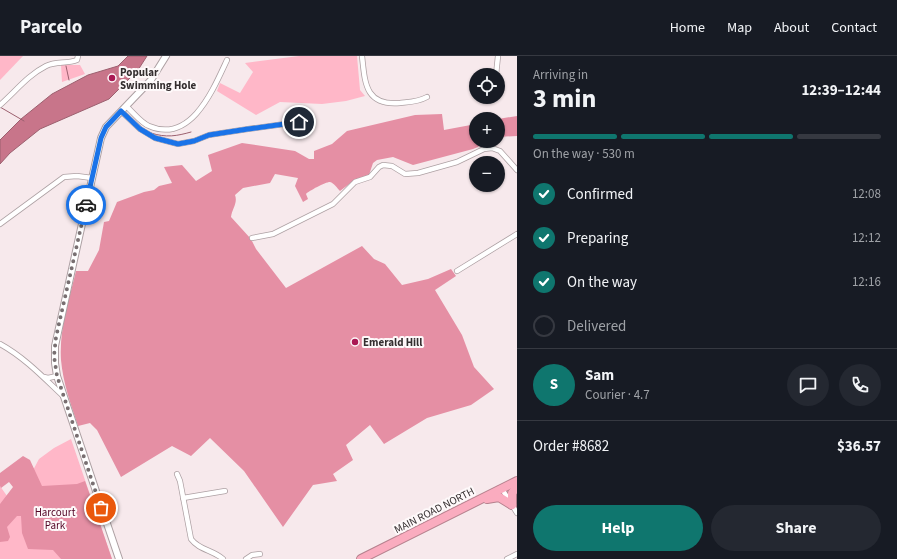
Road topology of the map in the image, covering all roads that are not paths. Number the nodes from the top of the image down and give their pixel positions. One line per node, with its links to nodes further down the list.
1 (78, 56): 8 (street)
2 (166, 56): 9 (street)
3 (362, 56): 7 (street)
4 (498, 56): 6 (street)
5 (228, 60): 9 (street)
6 (497, 68)
7 (427, 98)
8 (0, 105)
9 (126, 106): 10 (street)
10 (121, 111): 11 (street); 13 (street)
11 (299, 122)
12 (517, 170): 16 (street)
13 (92, 178): 14 (street); 19 (street)
14 (0, 224)
15 (517, 234): 17 (street)
16 (252, 238)
17 (457, 271)
18 (0, 344): 20 (street)
19 (57, 376): 20 (street); 21 (street)
20 (44, 377): 21 (street)
21 (65, 397): 33 (street)
22 (177, 474): 27 (street)
23 (517, 481): 25 (highway, MAIN ROAD NORTH)
24 (517, 487): 29 (highway)
25 (502, 489): 28 (highway, MAIN ROAD NORTH); 29 (street)
26 (225, 491): 27 (street)
27 (183, 498): 34 (street)
28 (478, 500): 29 (highway); 36 (highway, MAIN ROAD NORTH)
29 (512, 504): 30 (street)
30 (517, 513)
31 (260, 554): 35 (street)
32 (517, 554): 37 (street)
33 (119, 559)
34 (223, 559)
35 (246, 559)
36 (361, 559)
37 (507, 559)

